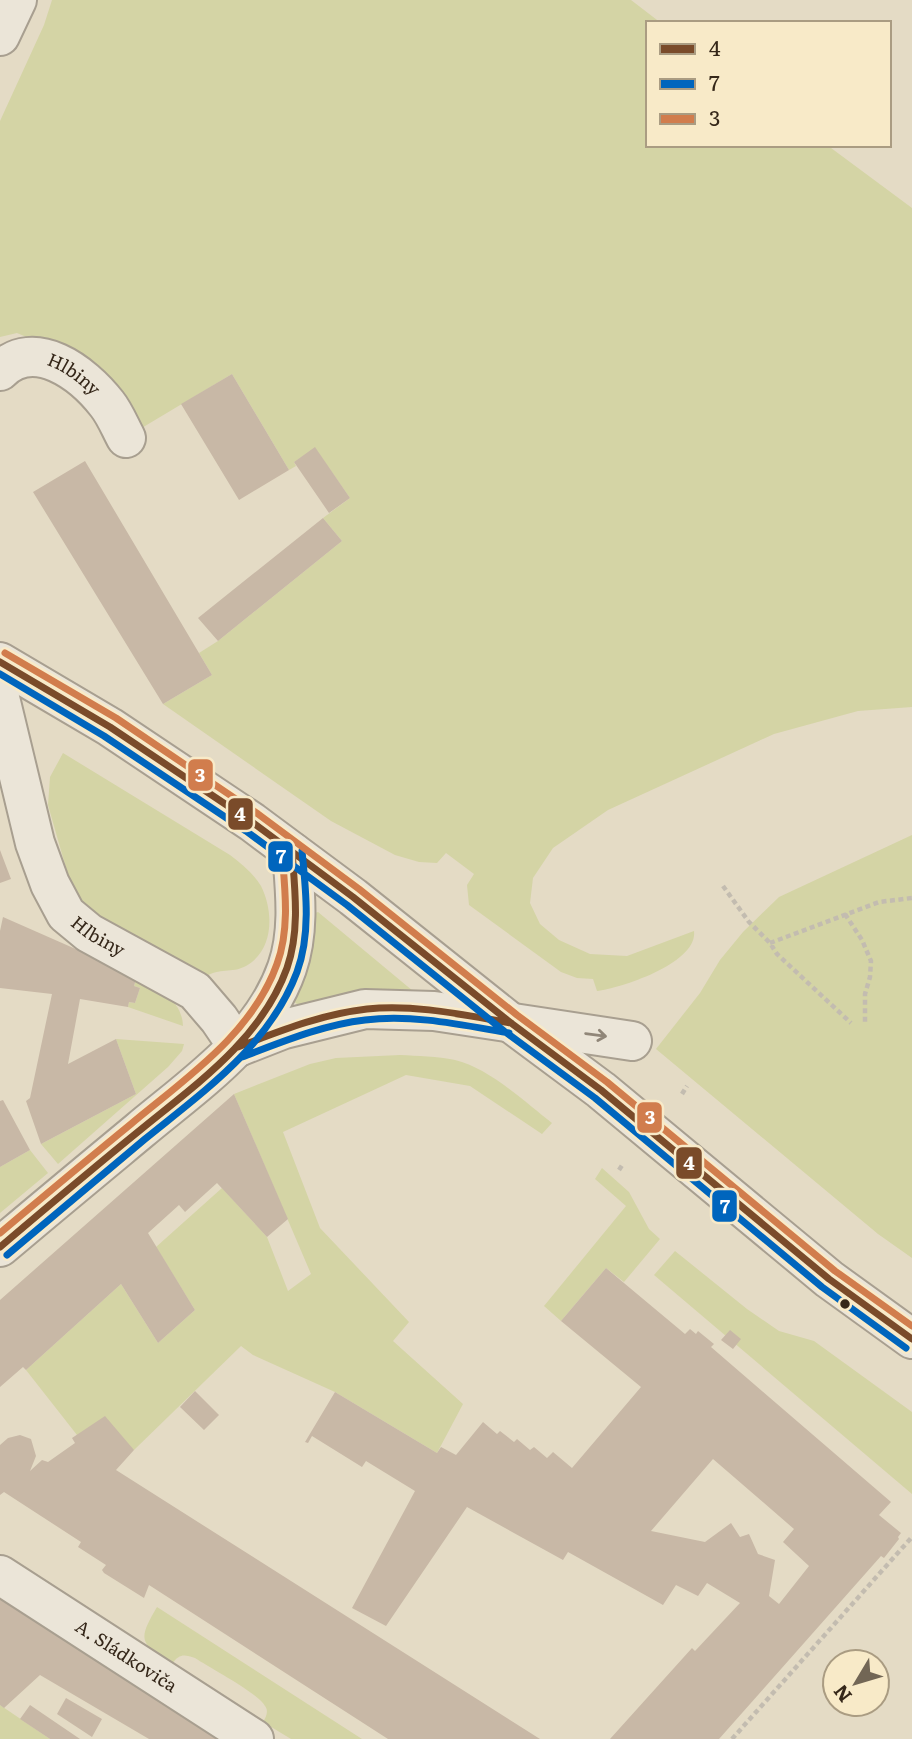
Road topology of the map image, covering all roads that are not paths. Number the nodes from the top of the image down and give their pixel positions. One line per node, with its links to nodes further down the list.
1 (17, 0): 2 (street)
2 (0, 36)
3 (0, 372): 4 (street, Hlbiny)
4 (126, 438)
5 (0, 662): 7 (street)
6 (0, 698): 10 (street, Hlbiny)
7 (292, 852): 8 (street); 10 (street)
8 (510, 1023): 9 (street, one-way to 9); 10 (street); 12 (street)
9 (632, 1041)
10 (238, 1047): 11 (street)
11 (0, 1247)
12 (912, 1339)
13 (0, 1576): 14 (street, A. Sládkoviča)
14 (254, 1739)

